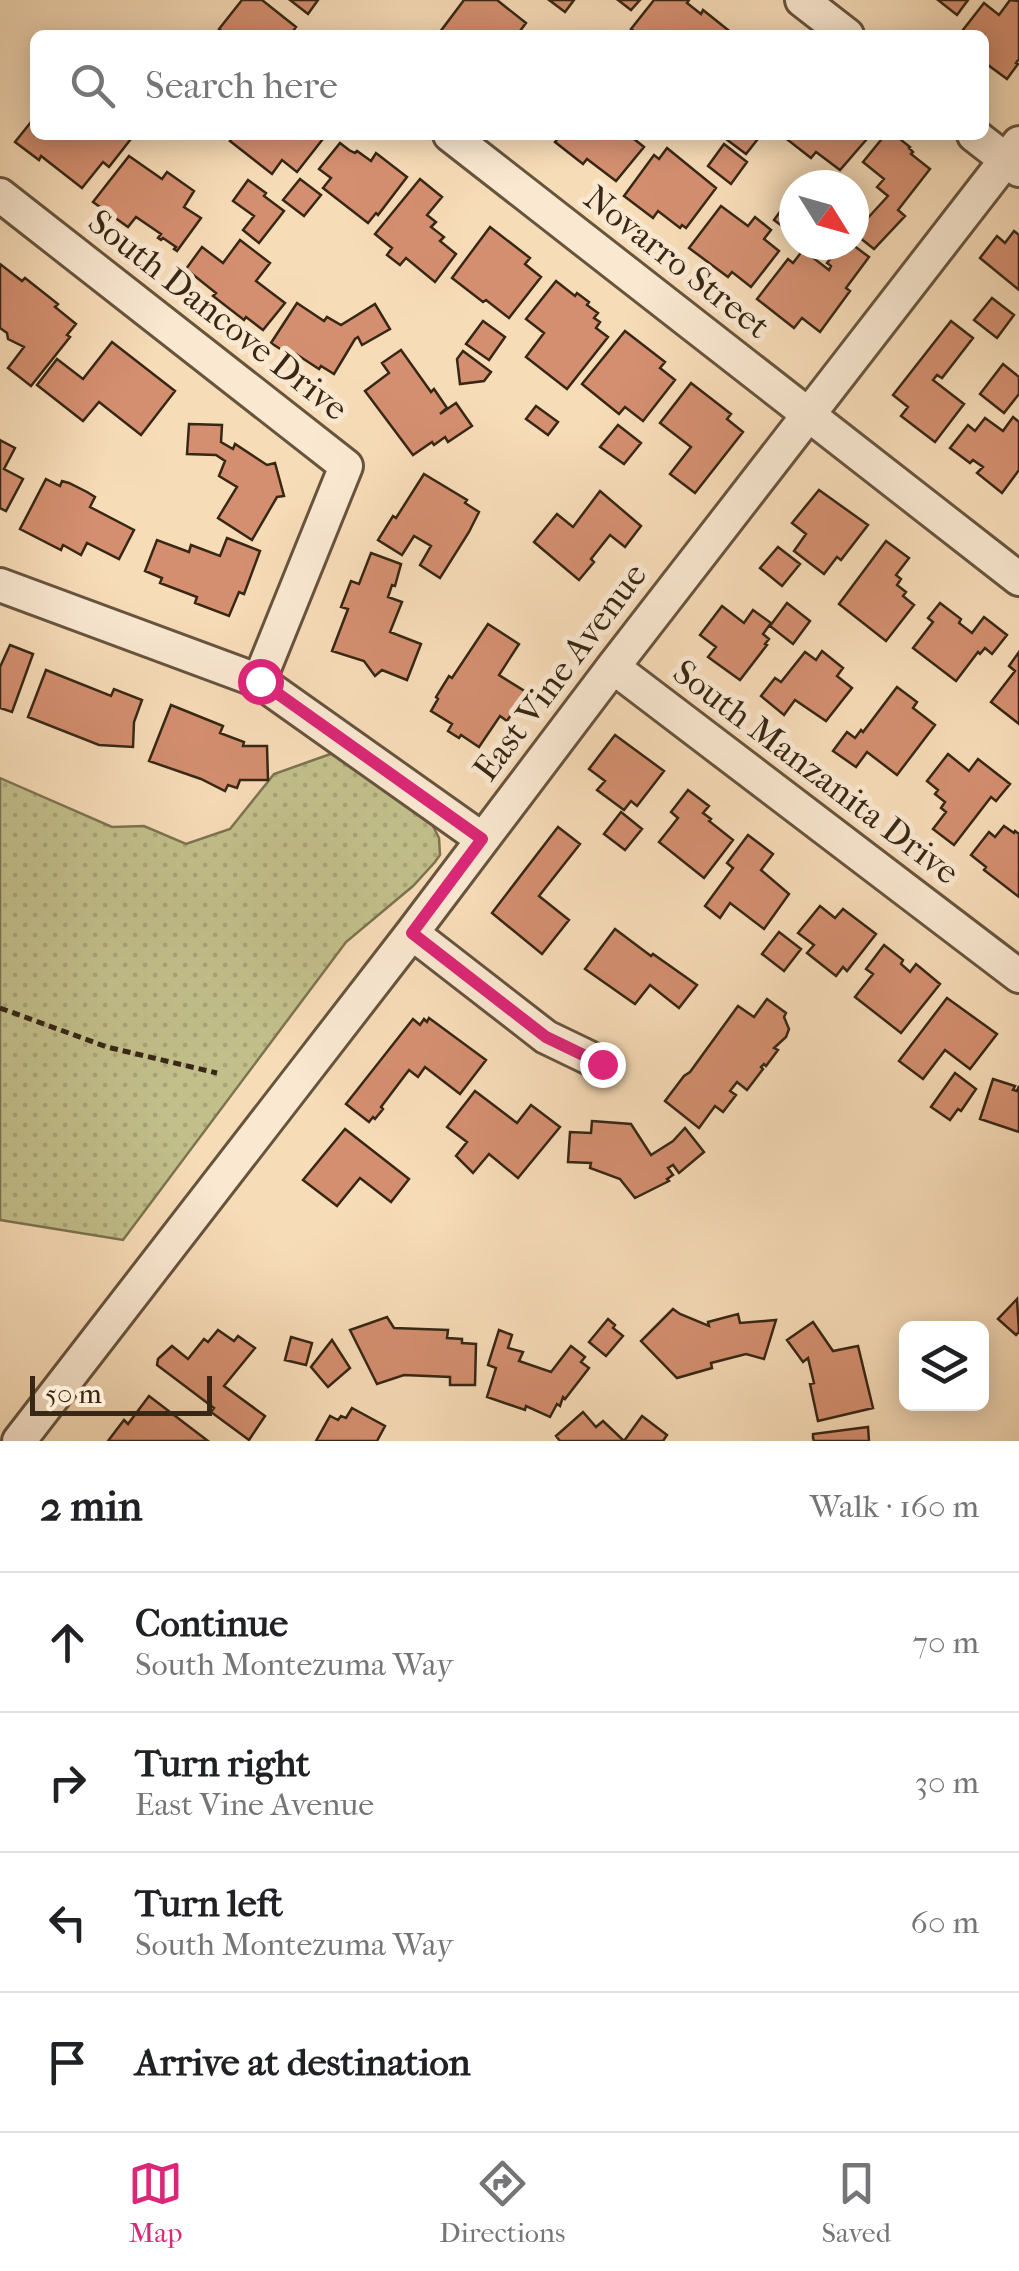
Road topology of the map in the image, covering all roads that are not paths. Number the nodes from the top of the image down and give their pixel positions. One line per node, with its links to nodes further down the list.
1 (802, 0): 2 (street)
2 (840, 30)
3 (456, 140): 7 (street, Novarro Street)
4 (983, 140): 5 (street)
5 (1015, 157): 7 (street, East Vine Avenue)
6 (0, 195): 11 (street, South Dancove Drive)
7 (808, 415): 8 (street, Novarro Street); 10 (street, East Vine Avenue)
8 (1019, 579)
9 (0, 584): 11 (street)
10 (613, 667): 12 (street, East Vine Avenue); 14 (street, South Manzanita Drive)
11 (260, 681): 12 (street)
12 (482, 839): 13 (street, East Vine Avenue)
13 (412, 933): 15 (street); 16 (street, East Vine Avenue)
14 (1019, 976)
15 (602, 1064)
16 (19, 1441)

